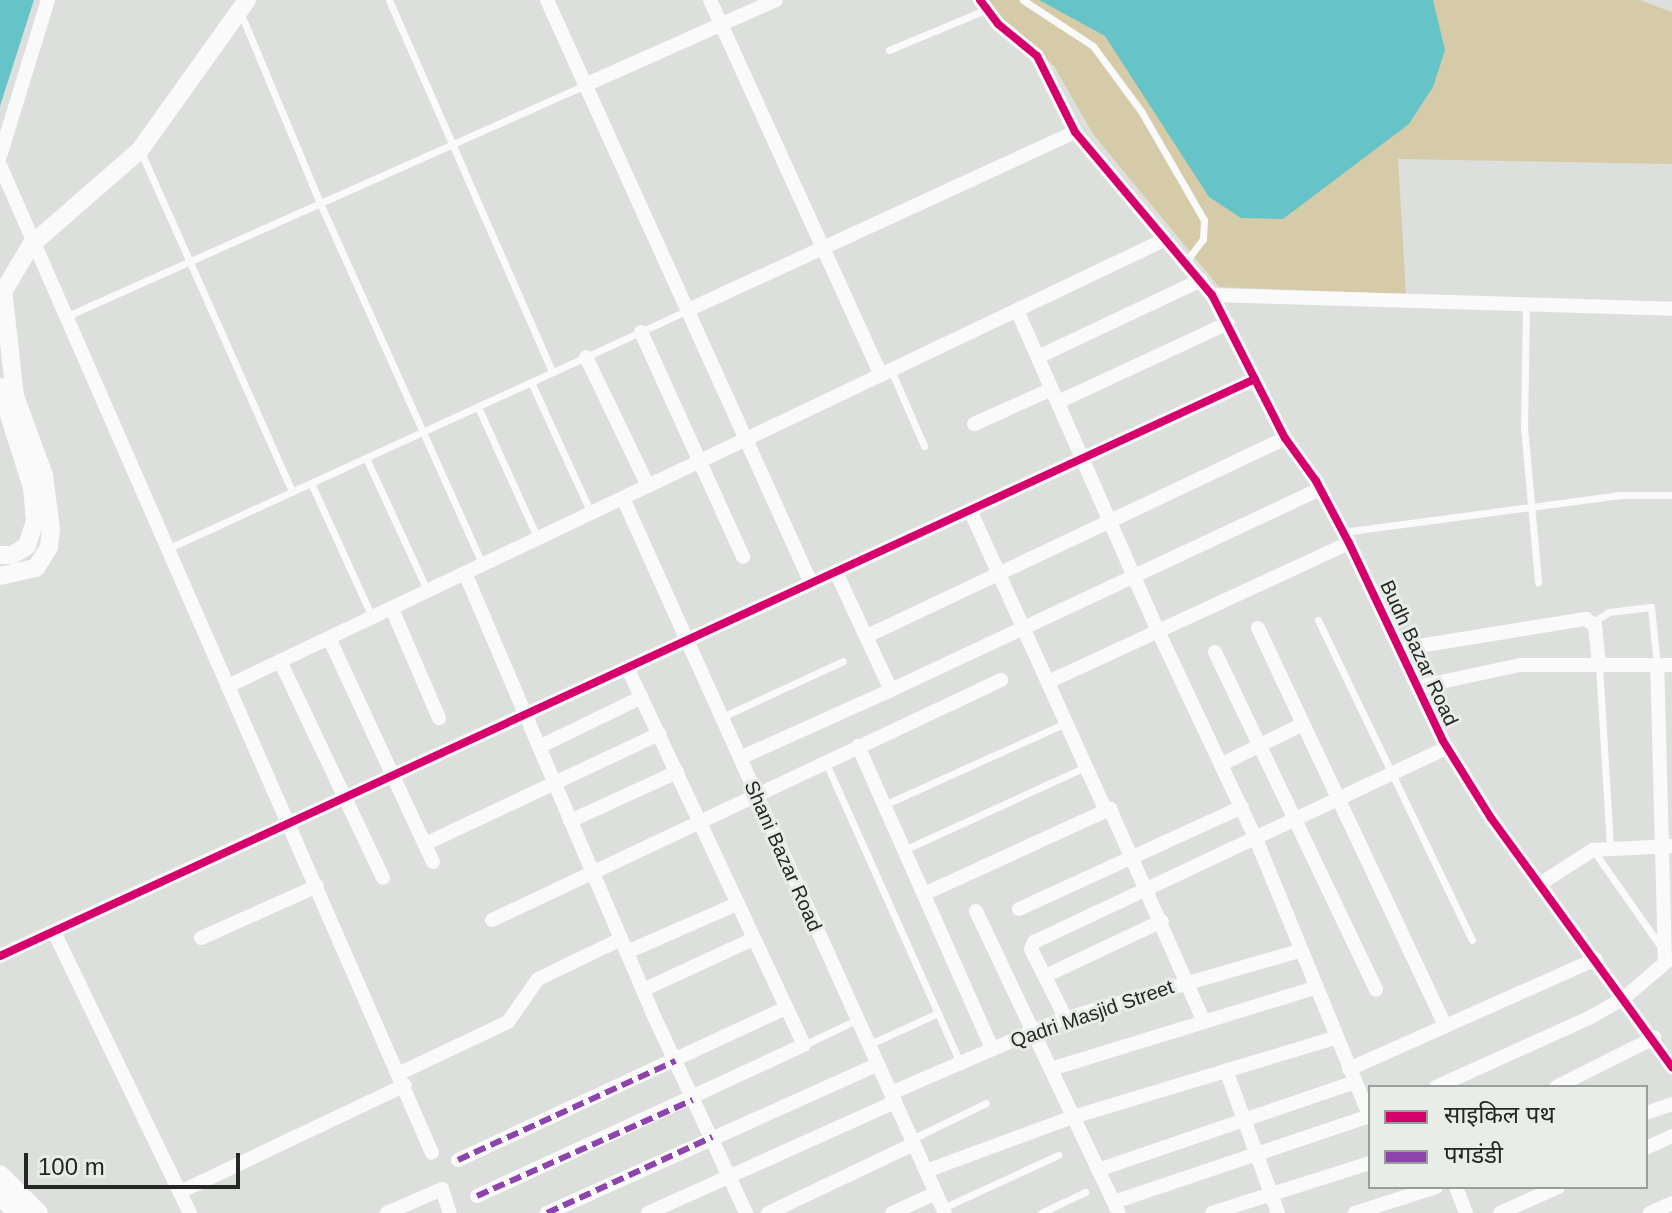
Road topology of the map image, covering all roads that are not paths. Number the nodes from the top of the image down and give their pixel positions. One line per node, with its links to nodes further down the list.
1 (48, 0): 15 (street)
2 (389, 0): 13 (lane)
3 (547, 0): 11 (street)
4 (710, 0): 9 (street)
5 (776, 0): 9 (street)
6 (1023, 0): 21 (lane)
7 (983, 5): 10 (lane); 12 (street, Budh Bazar Road)
8 (243, 6): 14 (street); 17 (lane)
9 (720, 25): 11 (street); 20 (street)
10 (889, 50)
11 (585, 85): 13 (lane); 28 (street)
12 (1075, 132): 18 (street, Budh Bazar Road); 20 (street)
13 (452, 144): 17 (lane); 35 (lane)
14 (140, 150): 19 (street); 22 (lane)
15 (0, 156)
16 (0, 165): 19 (street)
17 (320, 203): 22 (lane); 43 (lane)
18 (1162, 241): 21 (street, Budh Bazar Road); 29 (street)
19 (31, 245): 24 (street); 30 (street)
20 (825, 250): 28 (street); 36 (street)
21 (1185, 263): 23 (street, Budh Bazar Road)
22 (190, 264): 30 (lane); 53 (lane)
23 (1201, 280): 25 (street, Budh Bazar Road); 34 (street)
24 (2, 293): 69 (street)
25 (1212, 295): 26 (street); 31 (street, Budh Bazar Road)
26 (1526, 303): 27 (street); 56 (lane)
27 (1672, 309)
28 (688, 310): 32 (lane); 45 (street)
29 (1017, 310): 34 (street); 36 (street)
30 (64, 317): 62 (street)
31 (1228, 323): 37 (street, Budh Bazar Road); 40 (street)
32 (641, 332): 33 (lane); 49 (street)
33 (586, 357): 35 (lane); 51 (street)
34 (1038, 357): 40 (street)
35 (552, 372): 38 (lane)
36 (886, 372): 45 (street); 46 (lane)
37 (1255, 379): 44 (street, Budh Bazar Road); 48 (street)
38 (531, 382): 41 (lane); 58 (lane)
39 (0, 387): 63 (street)
40 (1055, 396): 42 (street); 48 (street)
41 (478, 407): 43 (lane); 61 (lane)
42 (974, 424)
43 (423, 432): 47 (lane); 65 (lane)
44 (1285, 438): 52 (street, Budh Bazar Road); 59 (street)
45 (746, 439): 49 (street); 72 (street)
46 (924, 446)
47 (366, 458): 50 (lane); 73 (lane)
48 (1081, 459): 57 (street); 59 (street)
49 (700, 461): 51 (street); 64 (street)
50 (311, 483): 53 (lane); 75 (lane)
51 (648, 486): 55 (street)
52 (1320, 489): 60 (street, Budh Bazar Road); 70 (street)
53 (292, 492): 62 (lane)
54 (1672, 495): 56 (lane)
55 (623, 498): 58 (street); 83 (street, Shani Bazar Road)
56 (1532, 509): 60 (lane); 71 (lane)
57 (970, 510): 66 (street); 68 (street)
58 (591, 513): 61 (street)
59 (1110, 524): 68 (street); 70 (street)
60 (1346, 537): 80 (street); 84 (street, Budh Bazar Road)
61 (538, 539): 65 (street)
62 (167, 549): 93 (street)
63 (0, 555)
64 (743, 557)
65 (483, 565): 67 (street)
66 (836, 572): 72 (street); 81 (street)
67 (465, 573): 73 (street); 97 (street)
68 (998, 575): 78 (street); 81 (street)
69 (0, 576)
70 (1133, 576): 78 (street); 80 (street)
71 (1538, 582)
72 (811, 583): 83 (street)
73 (428, 591): 74 (street)
74 (392, 609): 75 (street); 99 (street)
75 (372, 617): 82 (street)
76 (1318, 620): 112 (lane)
77 (1593, 622): 84 (street); 88 (street); 89 (lane)
78 (1024, 627): 92 (street); 95 (street)
79 (1258, 628): 101 (street)
80 (1158, 631): 92 (street); 109 (street)
81 (867, 636): 95 (street)
82 (329, 638): 86 (street); 113 (street)
83 (687, 642): 90 (street); 98 (street, Shani Bazar Road)
84 (1400, 649): 94 (street, Budh Bazar Road)
85 (1215, 652): 103 (street)
86 (280, 661): 93 (street); 116 (street)
87 (843, 661): 98 (lane)
88 (1599, 665): 89 (street); 94 (street); 128 (lane)
89 (1664, 665): 127 (street)
90 (628, 670): 96 (street); 97 (street)
91 (1001, 680): 104 (street)
92 (1048, 682): 100 (street)
93 (228, 686): 124 (street)
94 (1417, 687): 106 (street, Budh Bazar Road)
95 (891, 690): 107 (street)
96 (642, 697): 102 (street); 105 (street)
97 (525, 716): 105 (street); 113 (street)
98 (722, 717): 107 (street, Shani Bazar Road)
99 (439, 718)
100 (1066, 723): 110 (street); 118 (lane)
101 (1303, 724): 103 (street); 117 (street)
102 (659, 734): 111 (street); 114 (street)
103 (1259, 745): 109 (street); 122 (street)
104 (858, 746): 108 (street); 118 (street)
105 (539, 747): 114 (street)
106 (1447, 748): 112 (street); 135 (street, Budh Bazar Road)
107 (740, 758): 115 (street, Shani Bazar Road)
108 (825, 761): 115 (street); 160 (lane)
109 (1222, 764): 119 (street)
110 (1085, 767): 120 (street); 129 (lane)
111 (677, 772): 121 (street); 123 (street)
112 (1392, 774): 117 (street); 147 (lane)
113 (392, 776): 116 (street); 126 (street)
114 (554, 783): 123 (street); 126 (street)
115 (756, 793): 121 (street); 162 (street, Shani Bazar Road)
116 (346, 799): 124 (street); 134 (street)
117 (1339, 799): 122 (street); 164 (street)
118 (884, 805): 129 (street)
119 (1242, 807): 125 (street); 131 (street)
120 (1105, 809): 131 (street); 138 (street)
121 (698, 819): 133 (street); 139 (street)
122 (1294, 820): 125 (street); 157 (street)
123 (570, 821): 133 (street)
124 (290, 825): 136 (street); 144 (street)
125 (1256, 839): 137 (street); 149 (street)
126 (425, 844): 132 (street)
127 (1665, 846): 128 (street); 152 (street)
128 (1610, 847): 130 (street)
129 (904, 850): 138 (street)
130 (1593, 850): 135 (street); 152 (lane)
131 (1135, 855): 137 (street); 140 (street)
132 (433, 862)
133 (593, 873): 142 (street); 148 (street)
134 (383, 878)
135 (1540, 884): 151 (street, Budh Bazar Road)
136 (317, 886): 145 (street); 178 (street)
137 (1148, 888): 143 (street); 153 (street)
138 (924, 894): 170 (street)
139 (737, 904): 146 (street); 148 (street)
140 (1019, 909)
141 (976, 911): 165 (street)
142 (492, 920)
143 (1162, 921): 153 (street); 154 (street)
144 (54, 932): 150 (street); 206 (street)
145 (201, 938)
146 (753, 939): 156 (street); 159 (street)
147 (1472, 940)
148 (624, 946): 156 (street); 178 (street)
149 (1299, 951): 154 (street, Qadri Masjid Street); 155 (street)
150 (0, 956)
151 (1596, 959): 158 (street, Budh Bazar Road); 164 (street)
152 (1670, 960): 158 (street)
153 (1045, 976): 161 (street)
154 (1188, 982): 161 (street, Qadri Masjid Street); 163 (street)
155 (1314, 988): 163 (street); 166 (street)
156 (643, 990): 171 (street)
157 (1376, 990)
158 (1624, 998): 167 (street, Budh Bazar Road); 179 (street)
159 (786, 1008): 168 (street); 171 (street)
160 (938, 1013): 169 (lane); 172 (lane)
161 (1066, 1019): 165 (street, Qadri Masjid Street)
162 (856, 1020): 168 (lane); 169 (street, Shani Bazar Road)
163 (1204, 1022): 175 (street)
164 (1445, 1026): 177 (street)
165 (1032, 1030): 170 (street, Qadri Masjid Street); 175 (street)
166 (1335, 1038): 176 (street); 177 (street)
167 (1654, 1038): 174 (street, Budh Bazar Road); 180 (street)
168 (804, 1045): 182 (street)
169 (868, 1045): 173 (street, Shani Bazar Road)
170 (992, 1048): 172 (street, Qadri Masjid Street)
171 (675, 1061): 182 (street); 197 (street)
172 (960, 1063): 181 (street, Qadri Masjid Street)
173 (877, 1065): 181 (street, Shani Bazar Road); 191 (street)
174 (1672, 1067)
175 (1051, 1069): 187 (street)
176 (1226, 1070): 187 (street); 189 (street)
177 (1352, 1075): 185 (street); 189 (street)
178 (402, 1079): 194 (street); 206 (street)
179 (1440, 1085)
180 (1560, 1085)
181 (893, 1098): 192 (street, Shani Bazar Road); 202 (street, Qadri Masjid Street)
182 (693, 1100): 191 (street); 212 (street)
183 (986, 1103): 192 (lane)
184 (1672, 1104): 186 (street)
185 (1368, 1111)
186 (1648, 1112)
187 (1073, 1117): 199 (street); 200 (street)
188 (1368, 1117): 196 (street)
189 (1243, 1119): 196 (street); 199 (street)
190 (1672, 1136): 193 (street)
191 (712, 1137): 202 (street); 221 (street)
192 (913, 1142): 200 (street, Shani Bazar Road); 224 (street)
193 (1648, 1147)
194 (432, 1153)
195 (1058, 1155): 215 (lane)
196 (1257, 1156): 210 (street); 214 (street)
197 (458, 1160)
198 (1368, 1164): 210 (street)
199 (1098, 1170): 214 (street)
200 (926, 1171): 209 (street, Shani Bazar Road)
201 (0, 1174): 217 (street)
202 (731, 1175): 222 (street, Qadri Masjid Street); 223 (street)
203 (1423, 1189): 208 (street)
204 (1457, 1189): 230 (street)
205 (1554, 1189): 231 (street)
206 (180, 1192): 218 (street)
207 (1085, 1192): 226 (lane)
208 (1403, 1192): 229 (street)
209 (936, 1193): 215 (street, Shani Bazar Road); 225 (street)
210 (1271, 1194): 227 (street); 228 (street)
211 (0, 1196): 216 (street)
212 (477, 1196)
213 (1672, 1203): 232 (street)
214 (1116, 1207)
215 (944, 1211)
216 (17, 1213)
217 (39, 1213)
218 (190, 1213)
219 (387, 1213): 220 (street)
220 (450, 1213)
221 (547, 1213)
222 (648, 1213)
223 (746, 1213)
224 (768, 1213)
225 (892, 1213)
226 (1041, 1213)
227 (1212, 1213)
228 (1278, 1213)
229 (1355, 1213)
230 (1466, 1213)
231 (1500, 1213)
232 (1650, 1213)

